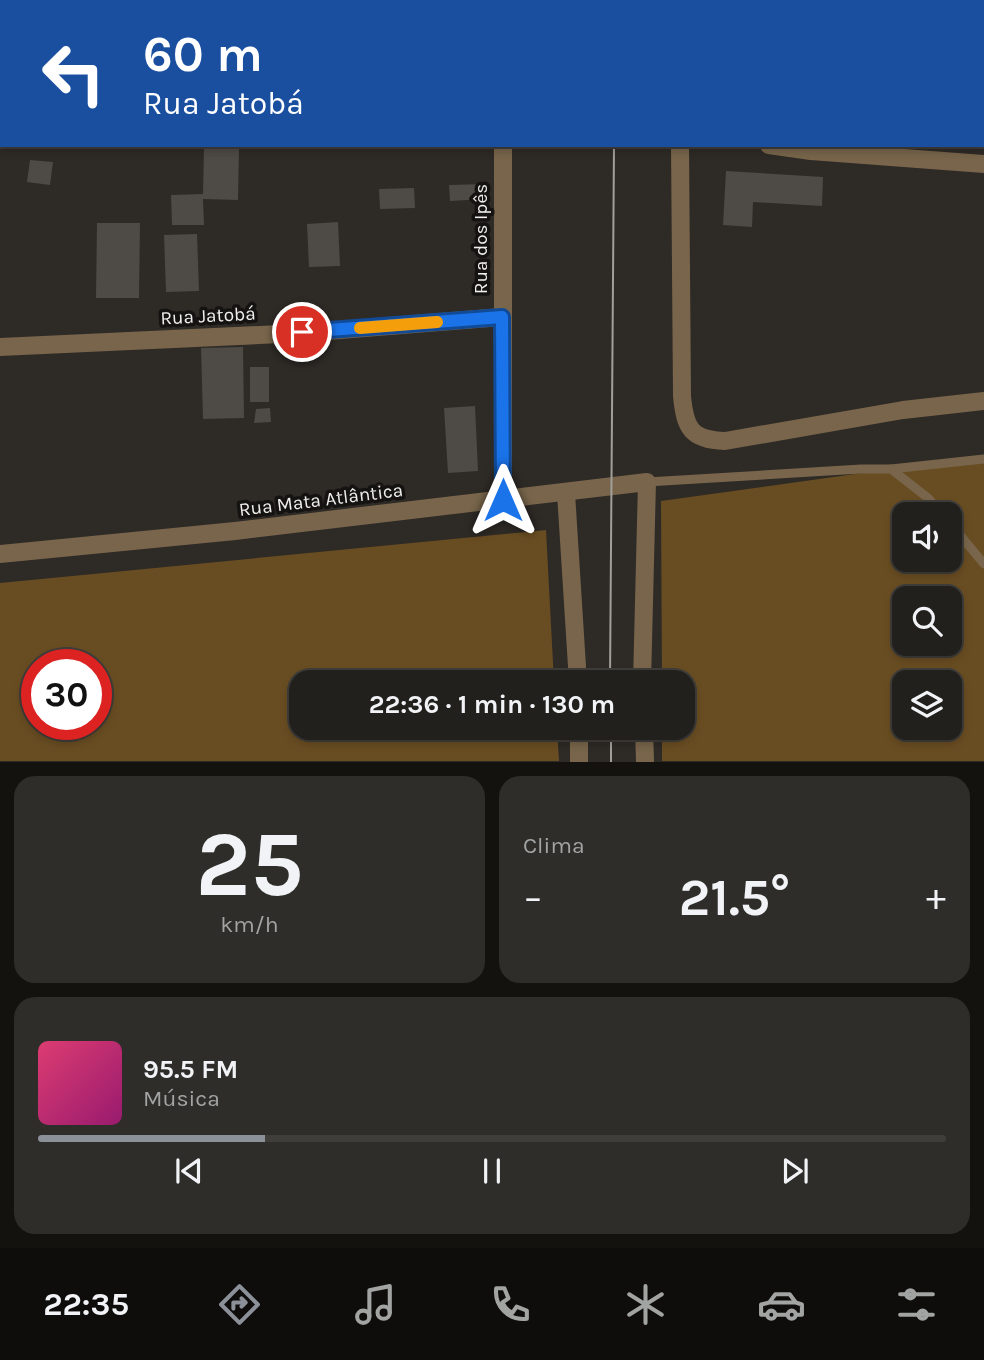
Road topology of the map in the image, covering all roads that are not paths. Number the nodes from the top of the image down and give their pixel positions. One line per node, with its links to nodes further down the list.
1 (503, 147): 5 (street, Rua dos Ipês)
2 (680, 147): 7 (street)
3 (783, 147): 4 (street)
4 (984, 164)
5 (502, 317): 6 (street, Rua Jatobá); 12 (street, Rua dos Ipês)
6 (0, 347)
7 (984, 401)
8 (984, 459): 9 (lane)
9 (891, 469): 10 (lane); 13 (lane)
10 (647, 482): 11 (street, Rua Mata Atlântica); 18 (street)
11 (566, 493): 12 (street, Rua Mata Atlântica); 17 (street)
12 (503, 500): 15 (street, Rua Mata Atlântica)
13 (932, 502)
14 (962, 537): 16 (lane)
15 (0, 554)
16 (984, 564)
17 (577, 670)
18 (642, 670)
19 (579, 740): 21 (street)
20 (644, 740): 22 (street)
21 (579, 761)
22 (645, 761)

